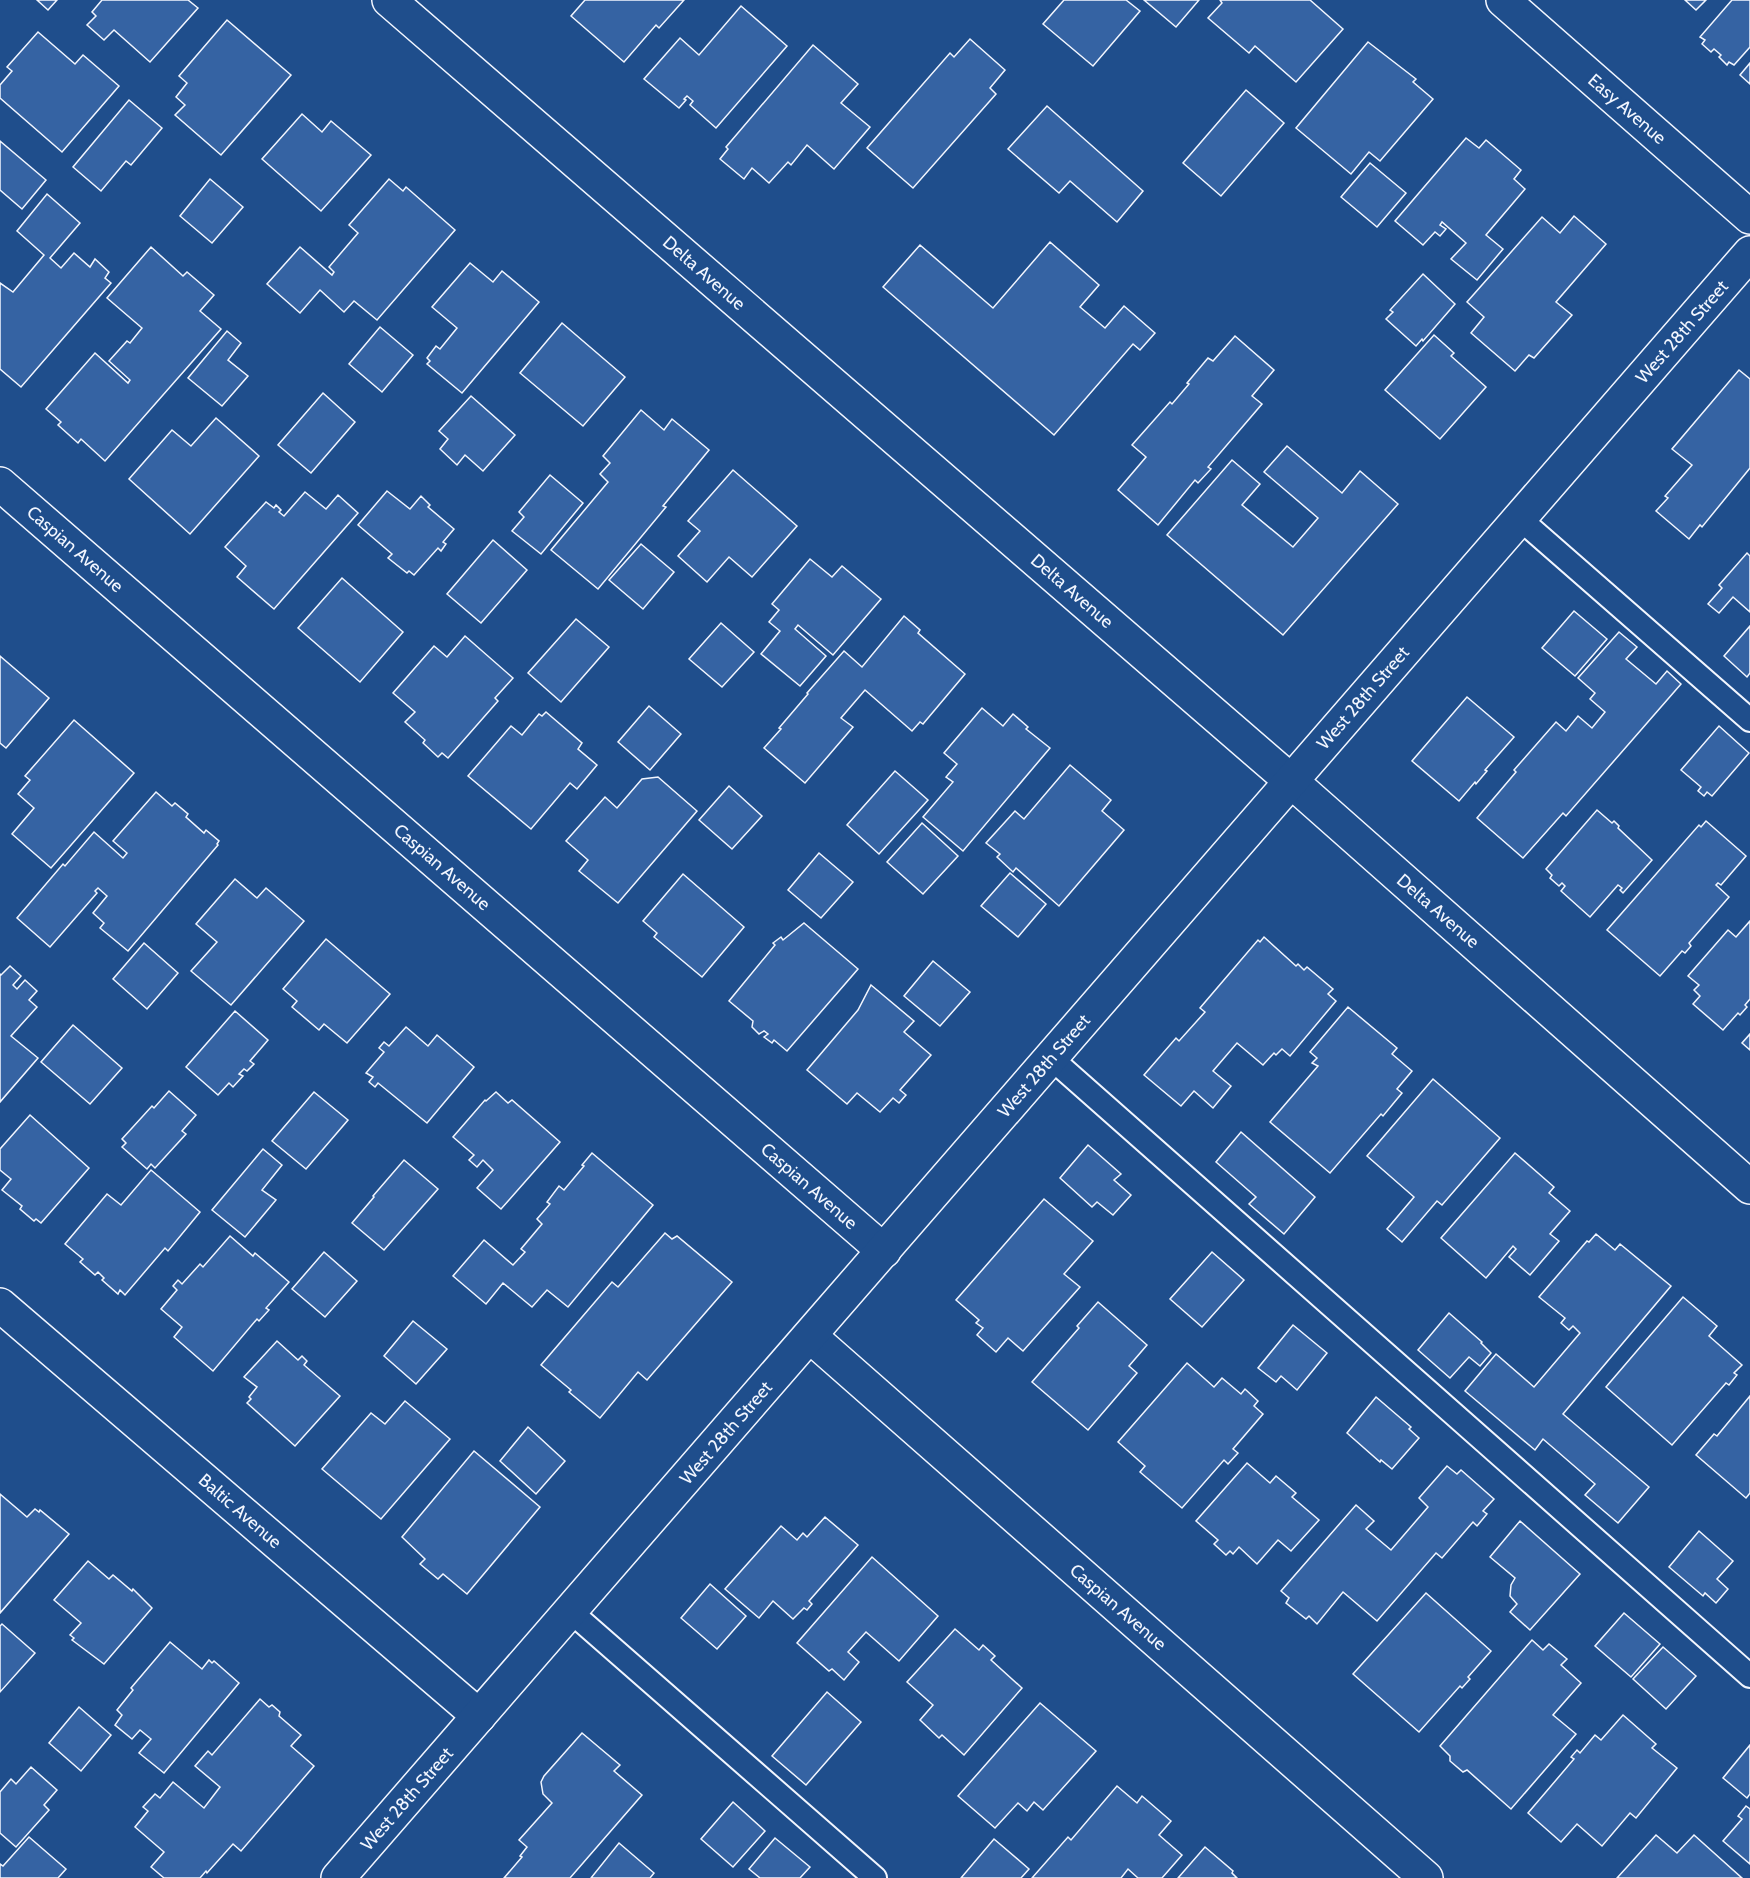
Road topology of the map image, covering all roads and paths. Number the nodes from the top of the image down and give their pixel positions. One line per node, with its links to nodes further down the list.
1 (389, 0): 8 (street, Delta Avenue)
2 (1503, 0): 3 (street, Easy Avenue)
3 (1750, 217)
4 (1750, 253): 6 (street, West 28th Street)
5 (0, 484): 11 (street, Caspian Avenue)
6 (1519, 518): 7 (lane); 8 (street, West 28th Street)
7 (1750, 720)
8 (1291, 781): 9 (street, West 28th Street); 10 (street, Delta Avenue)
9 (1051, 1059): 11 (street, West 28th Street); 15 (lane)
10 (1750, 1187)
11 (884, 1251): 13 (street, West 28th Street)
12 (0, 1305): 16 (street, Baltic Avenue)
13 (810, 1336): 14 (street, West 28th Street); 19 (street, Caspian Avenue)
14 (570, 1611): 16 (street, West 28th Street); 18 (lane)
15 (1750, 1676)
16 (479, 1716): 17 (street, West 28th Street)
17 (339, 1878)
18 (875, 1878)
19 (1426, 1878)

